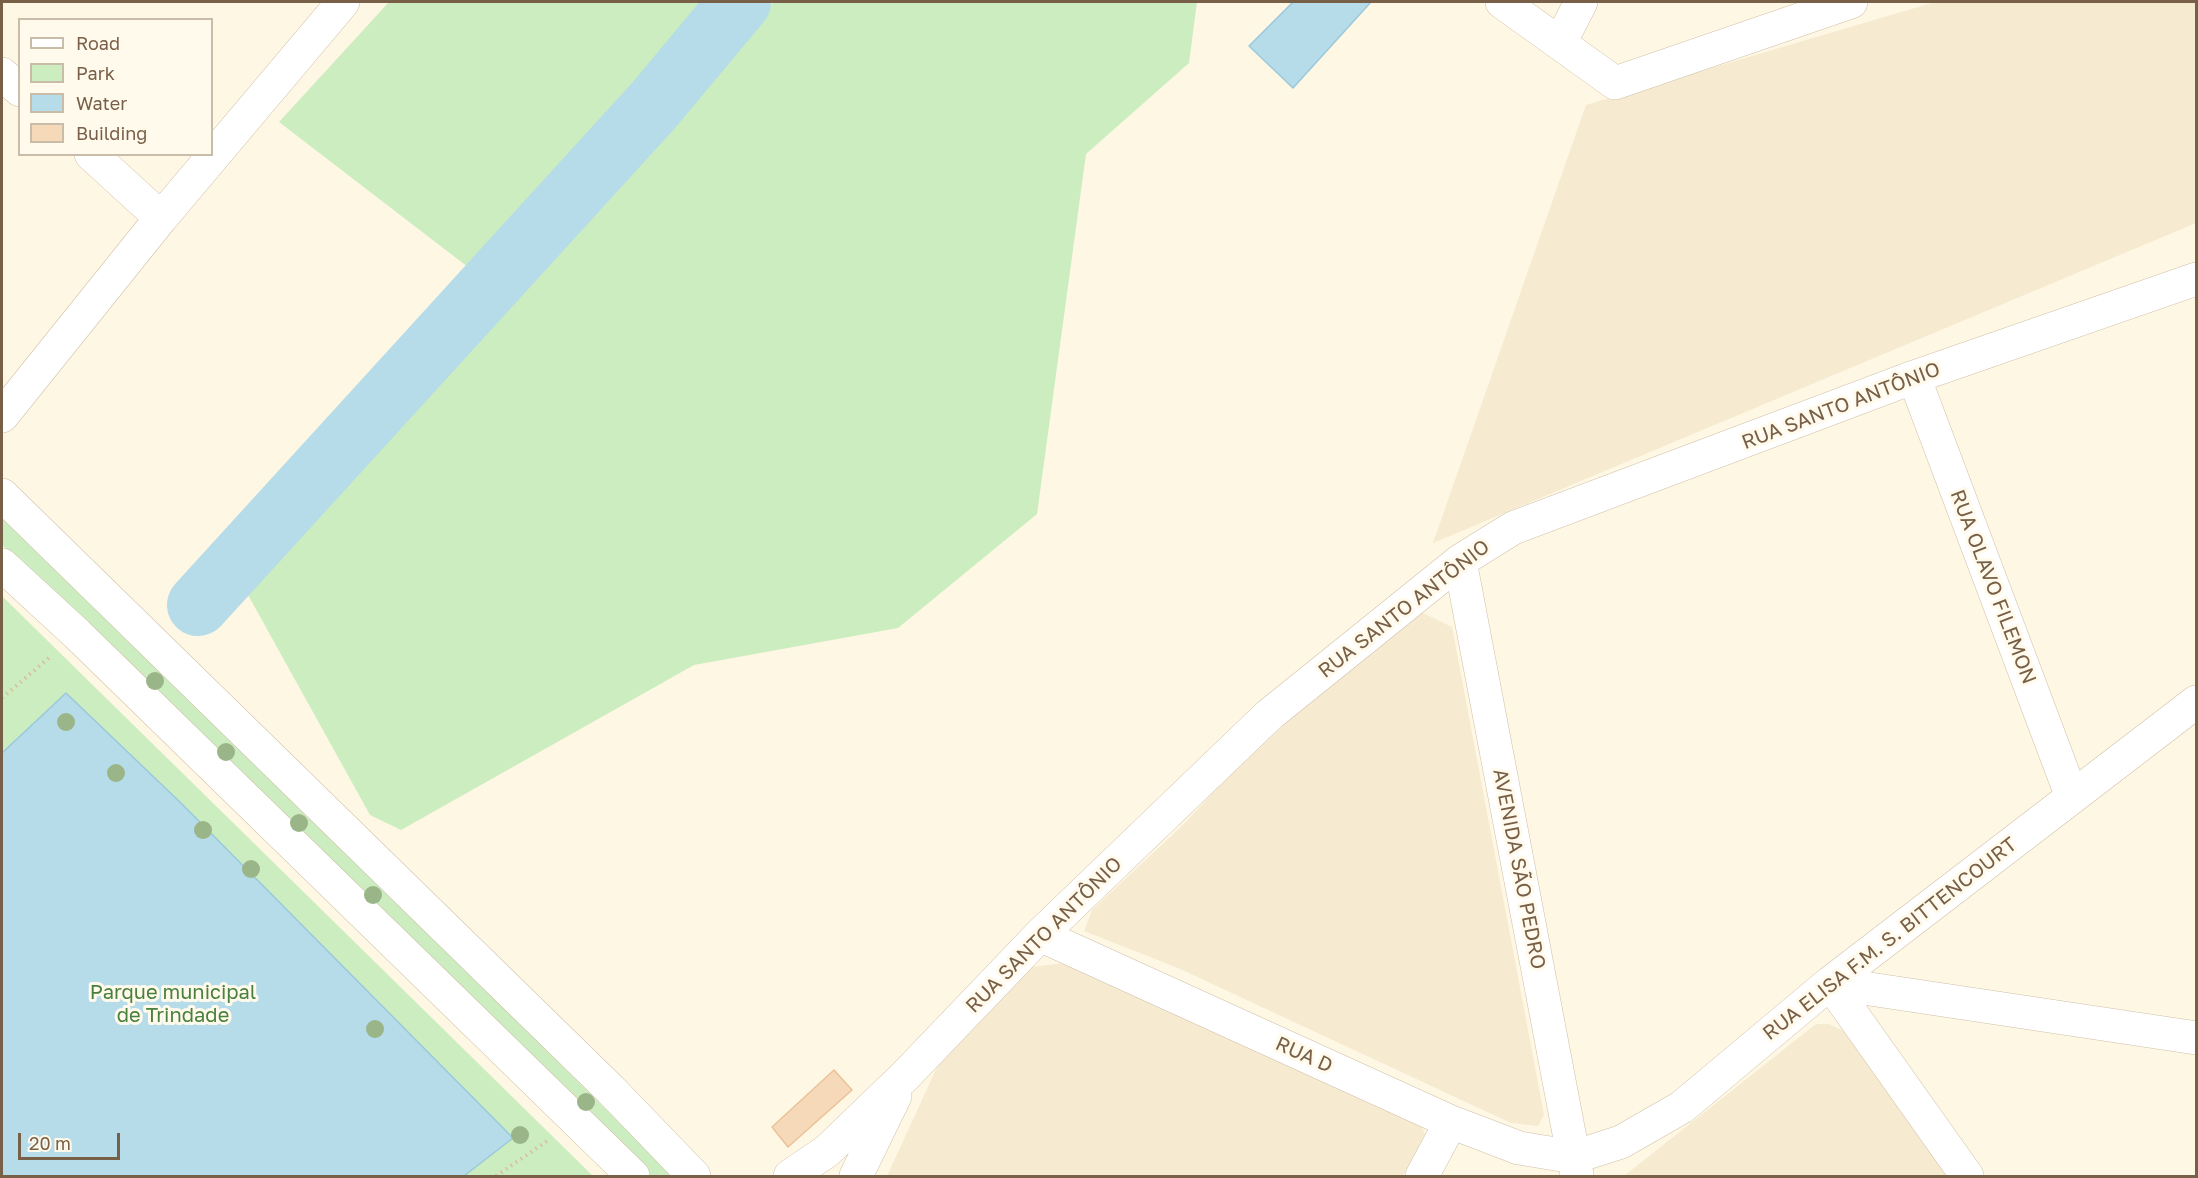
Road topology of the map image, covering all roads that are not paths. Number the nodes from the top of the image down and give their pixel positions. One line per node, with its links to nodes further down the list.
1 (344, 2): 9 (street)
2 (1502, 2): 5 (street)
3 (1581, 2): 5 (street)
4 (1851, 2): 5 (street)
5 (1560, 43)
6 (2, 74): 7 (street)
7 (18, 88)
8 (93, 156): 9 (street)
9 (161, 218): 12 (street)
10 (2196, 279): 11 (street, RUA SANTO ANTÔNIO)
11 (1914, 377): 14 (street, RUA SANTO ANTÔNIO); 17 (street, RUA OLAVO FILEMON)
12 (2, 416)
13 (2, 495): 25 (street)
14 (1460, 561): 18 (street, RUA SANTO ANTÔNIO); 23 (street, AVENIDA SÃO PEDRO)
15 (2, 565): 24 (street)
16 (2196, 702): 17 (street, RUA ELISA F.M. S. BITTENCOURT)
17 (2072, 797): 19 (street, RUA ELISA F.M. S. BITTENCOURT)
18 (1040, 935): 21 (street, RUA SANTO ANTÔNIO); 22 (street, RUA D)
19 (1830, 983): 20 (street); 23 (street, RUA ELISA F.M. S. BITTENCOURT); 29 (street)
20 (2196, 1038)
21 (905, 1076): 26 (street, RUA SANTO ANTÔNIO); 27 (street, RUA SANTO ANTÔNIO)
22 (1451, 1122): 23 (street, RUA D); 28 (street)
23 (1576, 1167)
24 (633, 1176)
25 (694, 1176)
26 (790, 1176)
27 (856, 1176)
28 (1422, 1176)
29 (1967, 1176)

